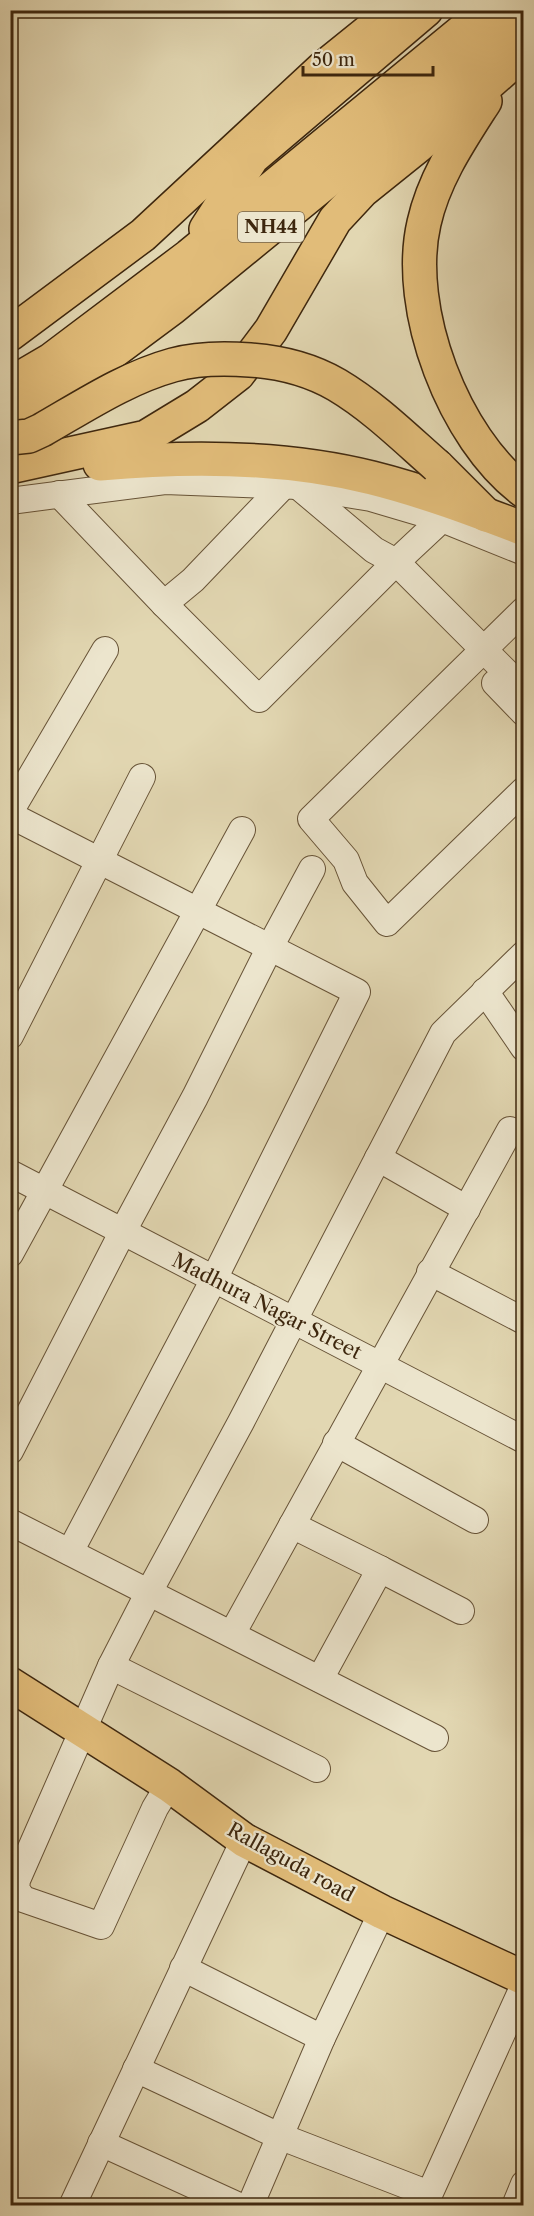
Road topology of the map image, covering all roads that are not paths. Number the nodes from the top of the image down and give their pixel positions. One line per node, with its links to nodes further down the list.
1 (395, 10): 7 (main road)
2 (426, 10): 6 (main road)
3 (488, 10): 6 (main road, NH44)
4 (524, 20): 9 (main road, NH44)
5 (514, 62): 11 (main road); 14 (main road)
6 (189, 256): 8 (main road, NH44)
7 (10, 334)
8 (10, 384)
9 (10, 422)
10 (10, 438): 17 (main road, bridge)
11 (10, 467)
12 (10, 480): 17 (main road)
13 (291, 485): 15 (street); 18 (street); 21 (street); 22 (street)
14 (524, 492)
15 (59, 494): 16 (street); 22 (street)
16 (10, 501)
17 (486, 515): 19 (main road)
18 (442, 519): 20 (street); 21 (street)
19 (524, 529)
20 (524, 552)
21 (386, 561): 22 (street); 25 (street)
22 (164, 604)
23 (524, 610): 25 (street)
24 (105, 650): 30 (street)
25 (478, 655): 26 (street); 27 (street); 29 (street)
26 (524, 690)
27 (524, 713)
28 (142, 777): 32 (street)
29 (524, 790)
30 (10, 813): 32 (street)
31 (242, 830): 34 (street)
32 (100, 860): 34 (street); 38 (street)
33 (312, 869): 35 (street)
34 (198, 910): 35 (street); 43 (street)
35 (270, 947): 45 (street); 48 (street)
36 (524, 954): 37 (street)
37 (485, 991): 39 (street); 41 (street)
38 (10, 1036)
39 (524, 1048)
40 (510, 1130): 44 (street)
41 (378, 1158): 44 (street); 49 (street)
42 (10, 1173): 43 (street, Madhura Nagar Street)
43 (45, 1191): 45 (street, Madhura Nagar Street); 46 (street)
44 (467, 1209): 47 (street)
45 (123, 1231): 48 (street, Madhura Nagar Street); 54 (street)
46 (10, 1254)
47 (430, 1272): 50 (street); 51 (street)
48 (214, 1279): 49 (street, Madhura Nagar Street); 58 (street)
49 (294, 1320): 51 (street, Madhura Nagar Street); 60 (street)
50 (522, 1320)
51 (380, 1365): 52 (street, Madhura Nagar Street); 53 (street)
52 (524, 1440)
53 (336, 1443): 55 (street); 57 (street)
54 (10, 1451)
55 (475, 1520)
56 (10, 1522): 58 (street)
57 (292, 1526): 59 (street); 62 (street)
58 (70, 1552): 60 (street)
59 (380, 1569): 61 (street); 64 (street)
60 (149, 1592): 62 (street); 63 (street)
61 (461, 1611)
62 (232, 1634): 64 (street)
63 (111, 1666): 66 (street); 68 (street)
64 (320, 1679): 67 (street)
65 (10, 1684): 66 (main road, Rallaguda road)
66 (82, 1730): 69 (main road, Rallaguda road); 71 (street)
67 (435, 1738)
68 (317, 1769)
69 (169, 1785): 70 (main road, Rallaguda road); 71 (street)
70 (244, 1840): 72 (main road, Rallaguda road); 73 (street)
71 (17, 1898)
72 (382, 1912): 74 (main road, Rallaguda road); 76 (street)
73 (183, 1968): 76 (street); 77 (street)
74 (524, 1978)
75 (524, 1984): 81 (street)
76 (322, 2038): 78 (street)
77 (136, 2069): 78 (street); 79 (street)
78 (279, 2136): 81 (street); 84 (street)
79 (101, 2143): 82 (street); 83 (street)
80 (524, 2184): 85 (street)
81 (426, 2200)
82 (72, 2205)
83 (239, 2205)
84 (250, 2205)
85 (515, 2205)

